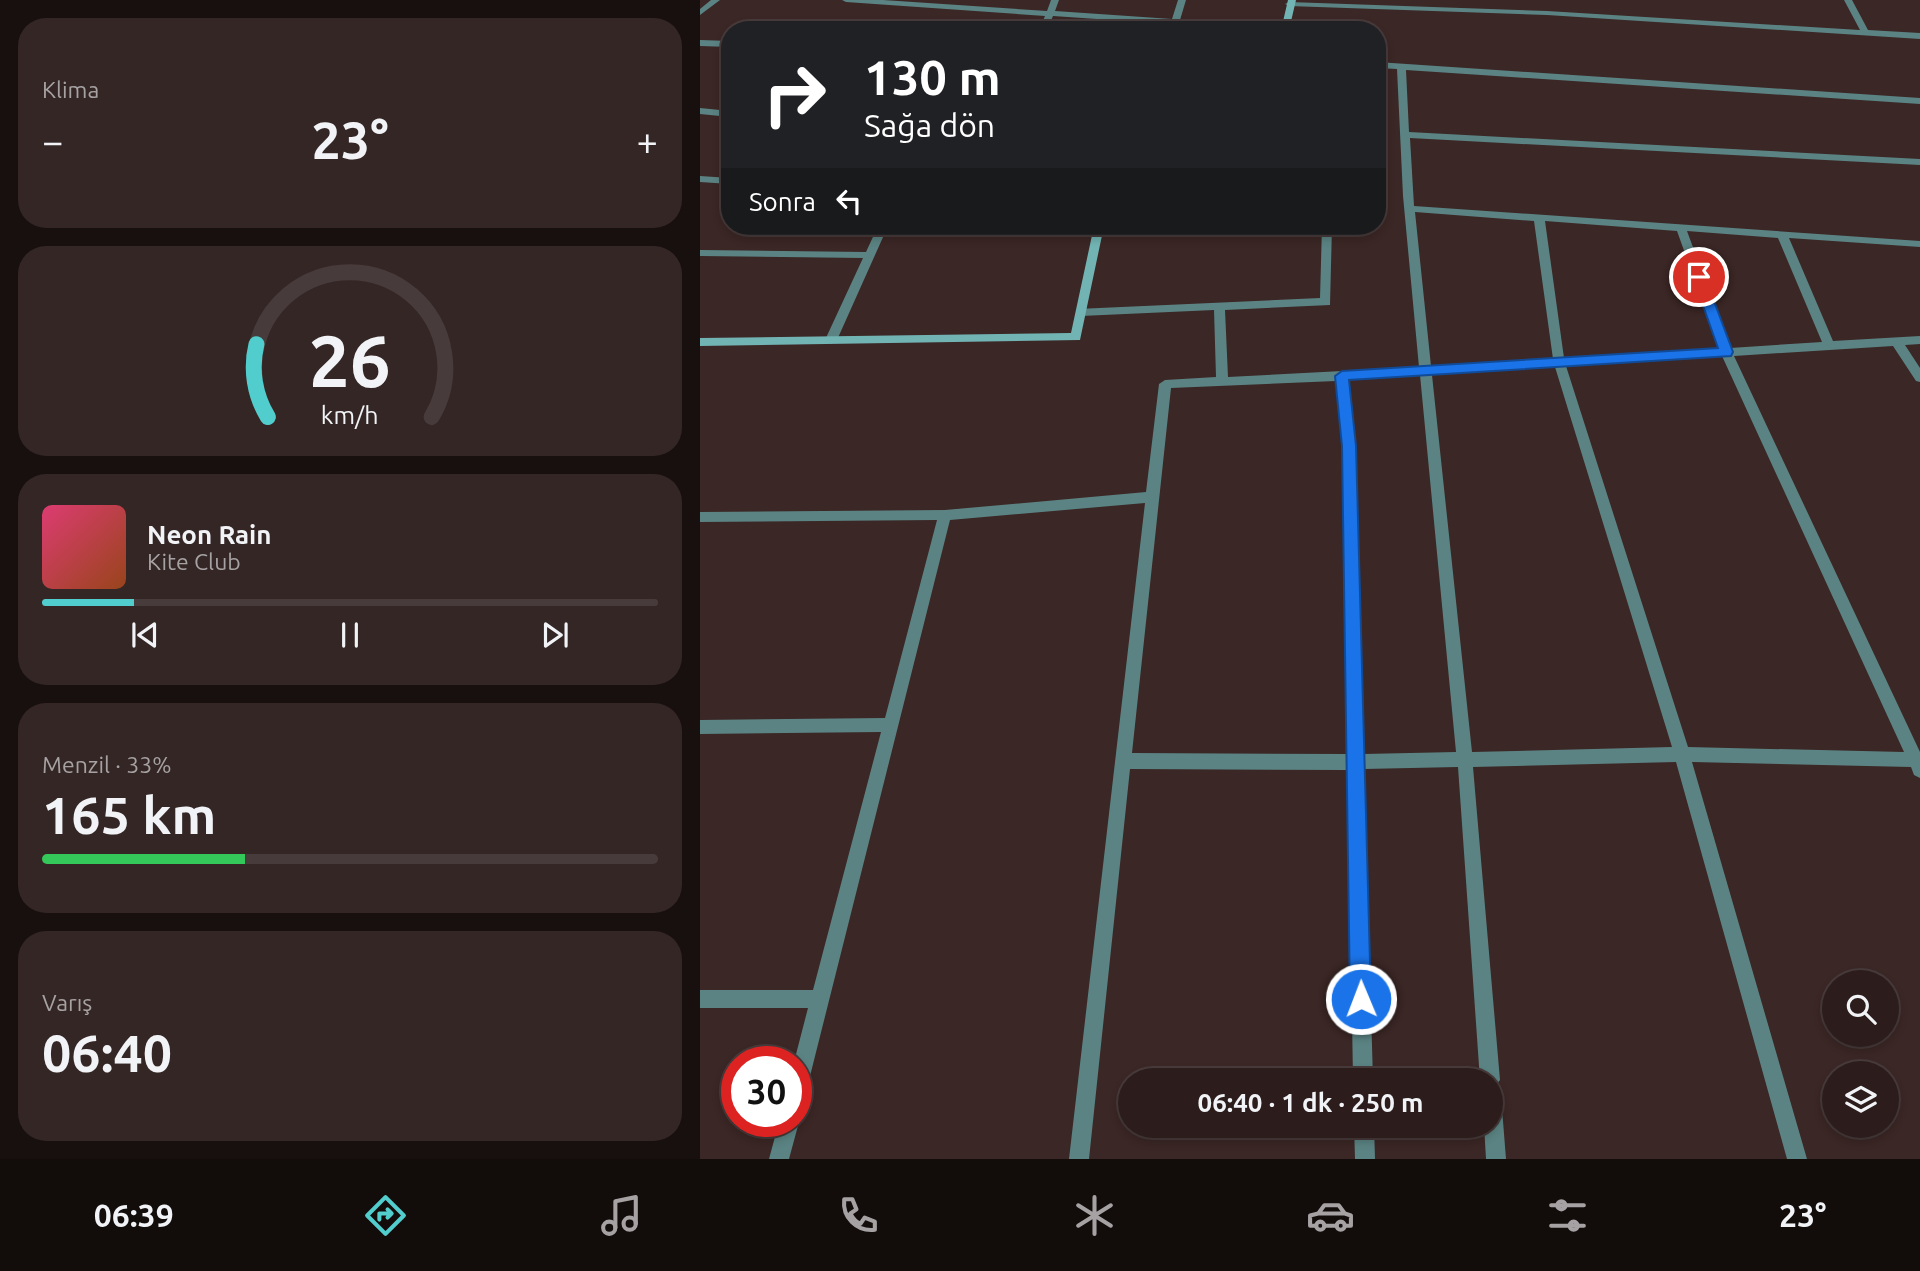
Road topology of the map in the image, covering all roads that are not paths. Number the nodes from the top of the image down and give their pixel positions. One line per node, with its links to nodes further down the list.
1 (716, 0): 8 (street)
2 (846, 0): 10 (street)
3 (1055, 0): 10 (street)
4 (1182, 0): 13 (street)
5 (1547, 0): 9 (street)
6 (1849, 0): 15 (street)
7 (1290, 2): 9 (street); 14 (main road)
8 (700, 13)
9 (1548, 13): 15 (street)
10 (1049, 14): 11 (street); 12 (street)
11 (1046, 21)
12 (1122, 21)
13 (1176, 21)
14 (1286, 21)
15 (1865, 32): 16 (street)
16 (1920, 36)
17 (700, 43): 18 (street)
18 (721, 44)
19 (1386, 65): 20 (street)
20 (1402, 65): 21 (street); 24 (street)
21 (1920, 101)
22 (700, 111): 23 (street)
23 (721, 113)
24 (1405, 135): 25 (street); 28 (street)
25 (1920, 162)
26 (700, 178): 27 (street)
27 (721, 180)
28 (1410, 209): 29 (street); 47 (street)
29 (1539, 218): 30 (street); 46 (street)
30 (1681, 228): 31 (street); 45 (street)
31 (1782, 234): 35 (street); 44 (street)
32 (879, 235): 37 (street)
33 (1097, 235): 39 (main road)
34 (1327, 235): 38 (street)
35 (1920, 244)
36 (700, 253): 37 (street)
37 (870, 255): 40 (street)
38 (1219, 306): 39 (street); 50 (street)
39 (1081, 312): 40 (main road)
40 (831, 340): 42 (main road)
41 (1920, 341): 43 (street)
42 (700, 342)
43 (1897, 342): 44 (street); 49 (street)
44 (1829, 346): 45 (street)
45 (1726, 352): 46 (street); 60 (street)
46 (1559, 362): 47 (street); 56 (street)
47 (1427, 370): 48 (street); 57 (street)
48 (1342, 376): 50 (street); 59 (street)
49 (1920, 377)
50 (1222, 381): 51 (street)
51 (1153, 497): 52 (street); 58 (street)
52 (945, 515): 53 (street); 54 (street)
53 (700, 517)
54 (891, 725): 55 (street); 62 (street)
55 (700, 727)
56 (1682, 754): 57 (street); 60 (street); 73 (street)
57 (1465, 760): 59 (street); 65 (street)
58 (1124, 761): 59 (street); 70 (street)
59 (1355, 762): 64 (street)
60 (1918, 763)
61 (700, 999): 62 (street)
62 (820, 999): 63 (street)
63 (808, 1046)
64 (1363, 1068)
65 (1489, 1068)
66 (785, 1137): 69 (street)
67 (1364, 1138): 71 (street)
68 (1494, 1138): 72 (street)
69 (779, 1159)
70 (1079, 1159)
71 (1364, 1159)
72 (1496, 1159)
73 (1797, 1159)

